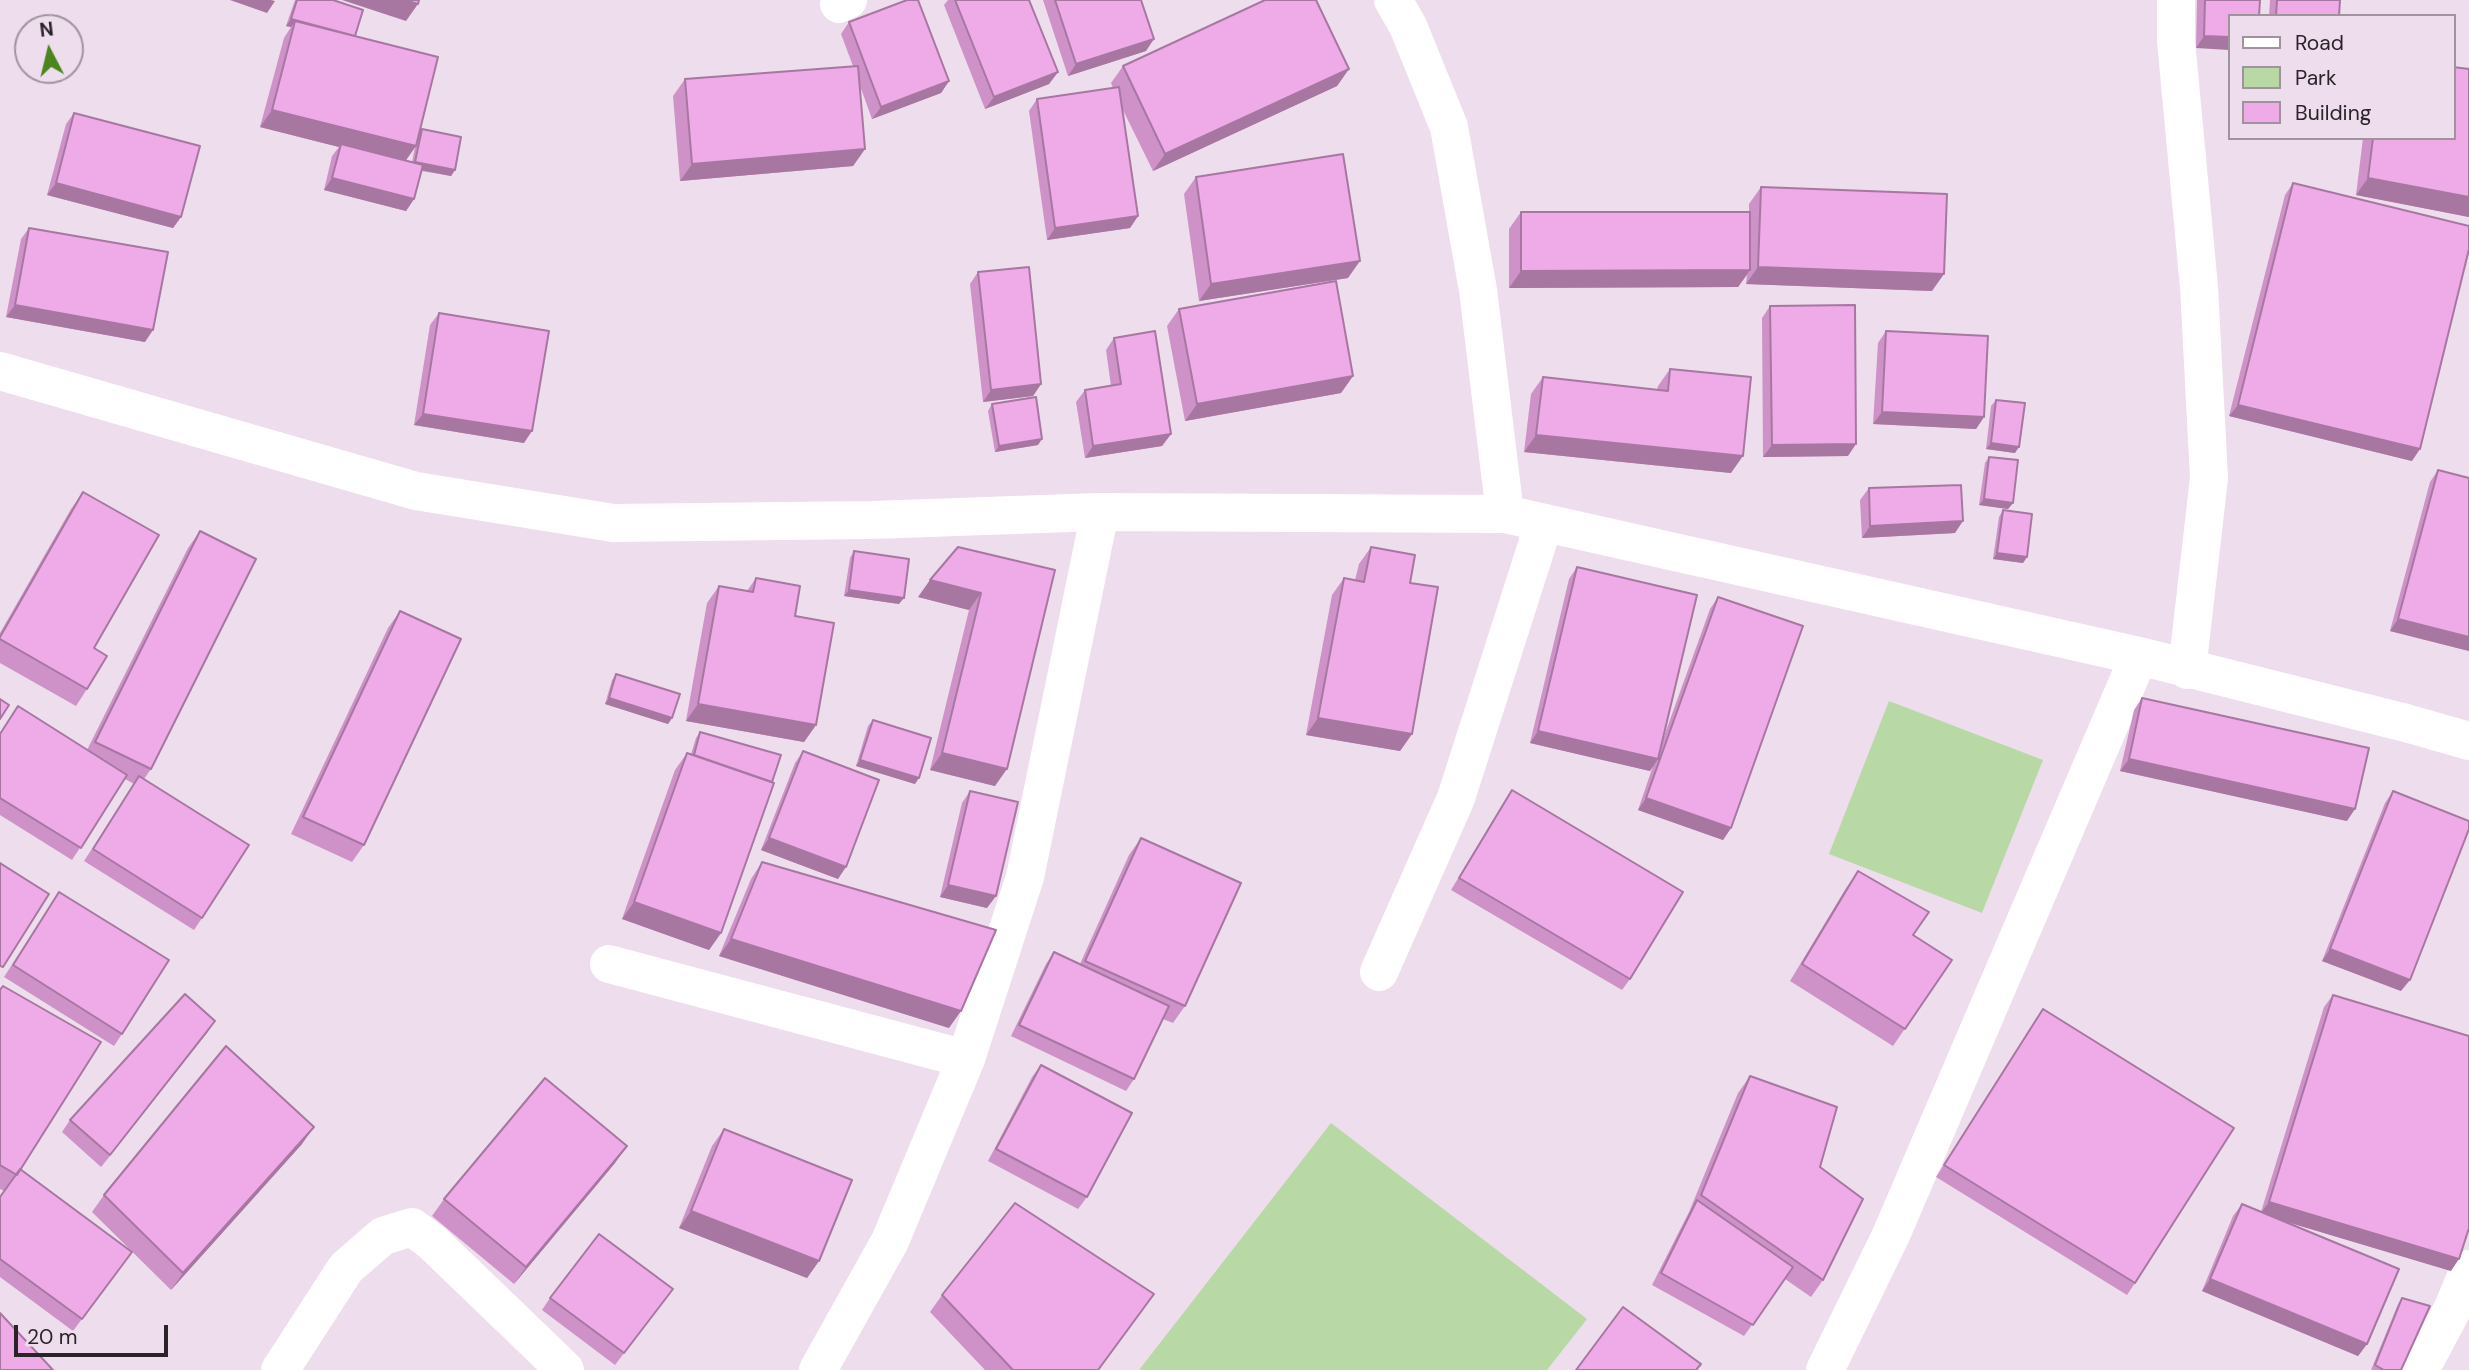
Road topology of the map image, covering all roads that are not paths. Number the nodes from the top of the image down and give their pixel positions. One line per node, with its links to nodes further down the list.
1 (1393, 0): 5 (street)
2 (2176, 0): 8 (street)
3 (0, 371): 4 (street)
4 (1100, 512): 5 (street); 12 (street)
5 (1505, 514): 6 (street)
6 (1544, 523): 7 (street); 11 (street)
7 (2139, 656): 8 (street); 17 (street)
8 (2187, 670): 9 (street)
9 (2469, 741)
10 (609, 964): 12 (street)
11 (1379, 972)
12 (966, 1059): 16 (street)
13 (2469, 1269): 18 (street)
14 (281, 1370): 15 (street)
15 (565, 1370)
16 (818, 1370)
17 (1825, 1370)
18 (2420, 1370)

